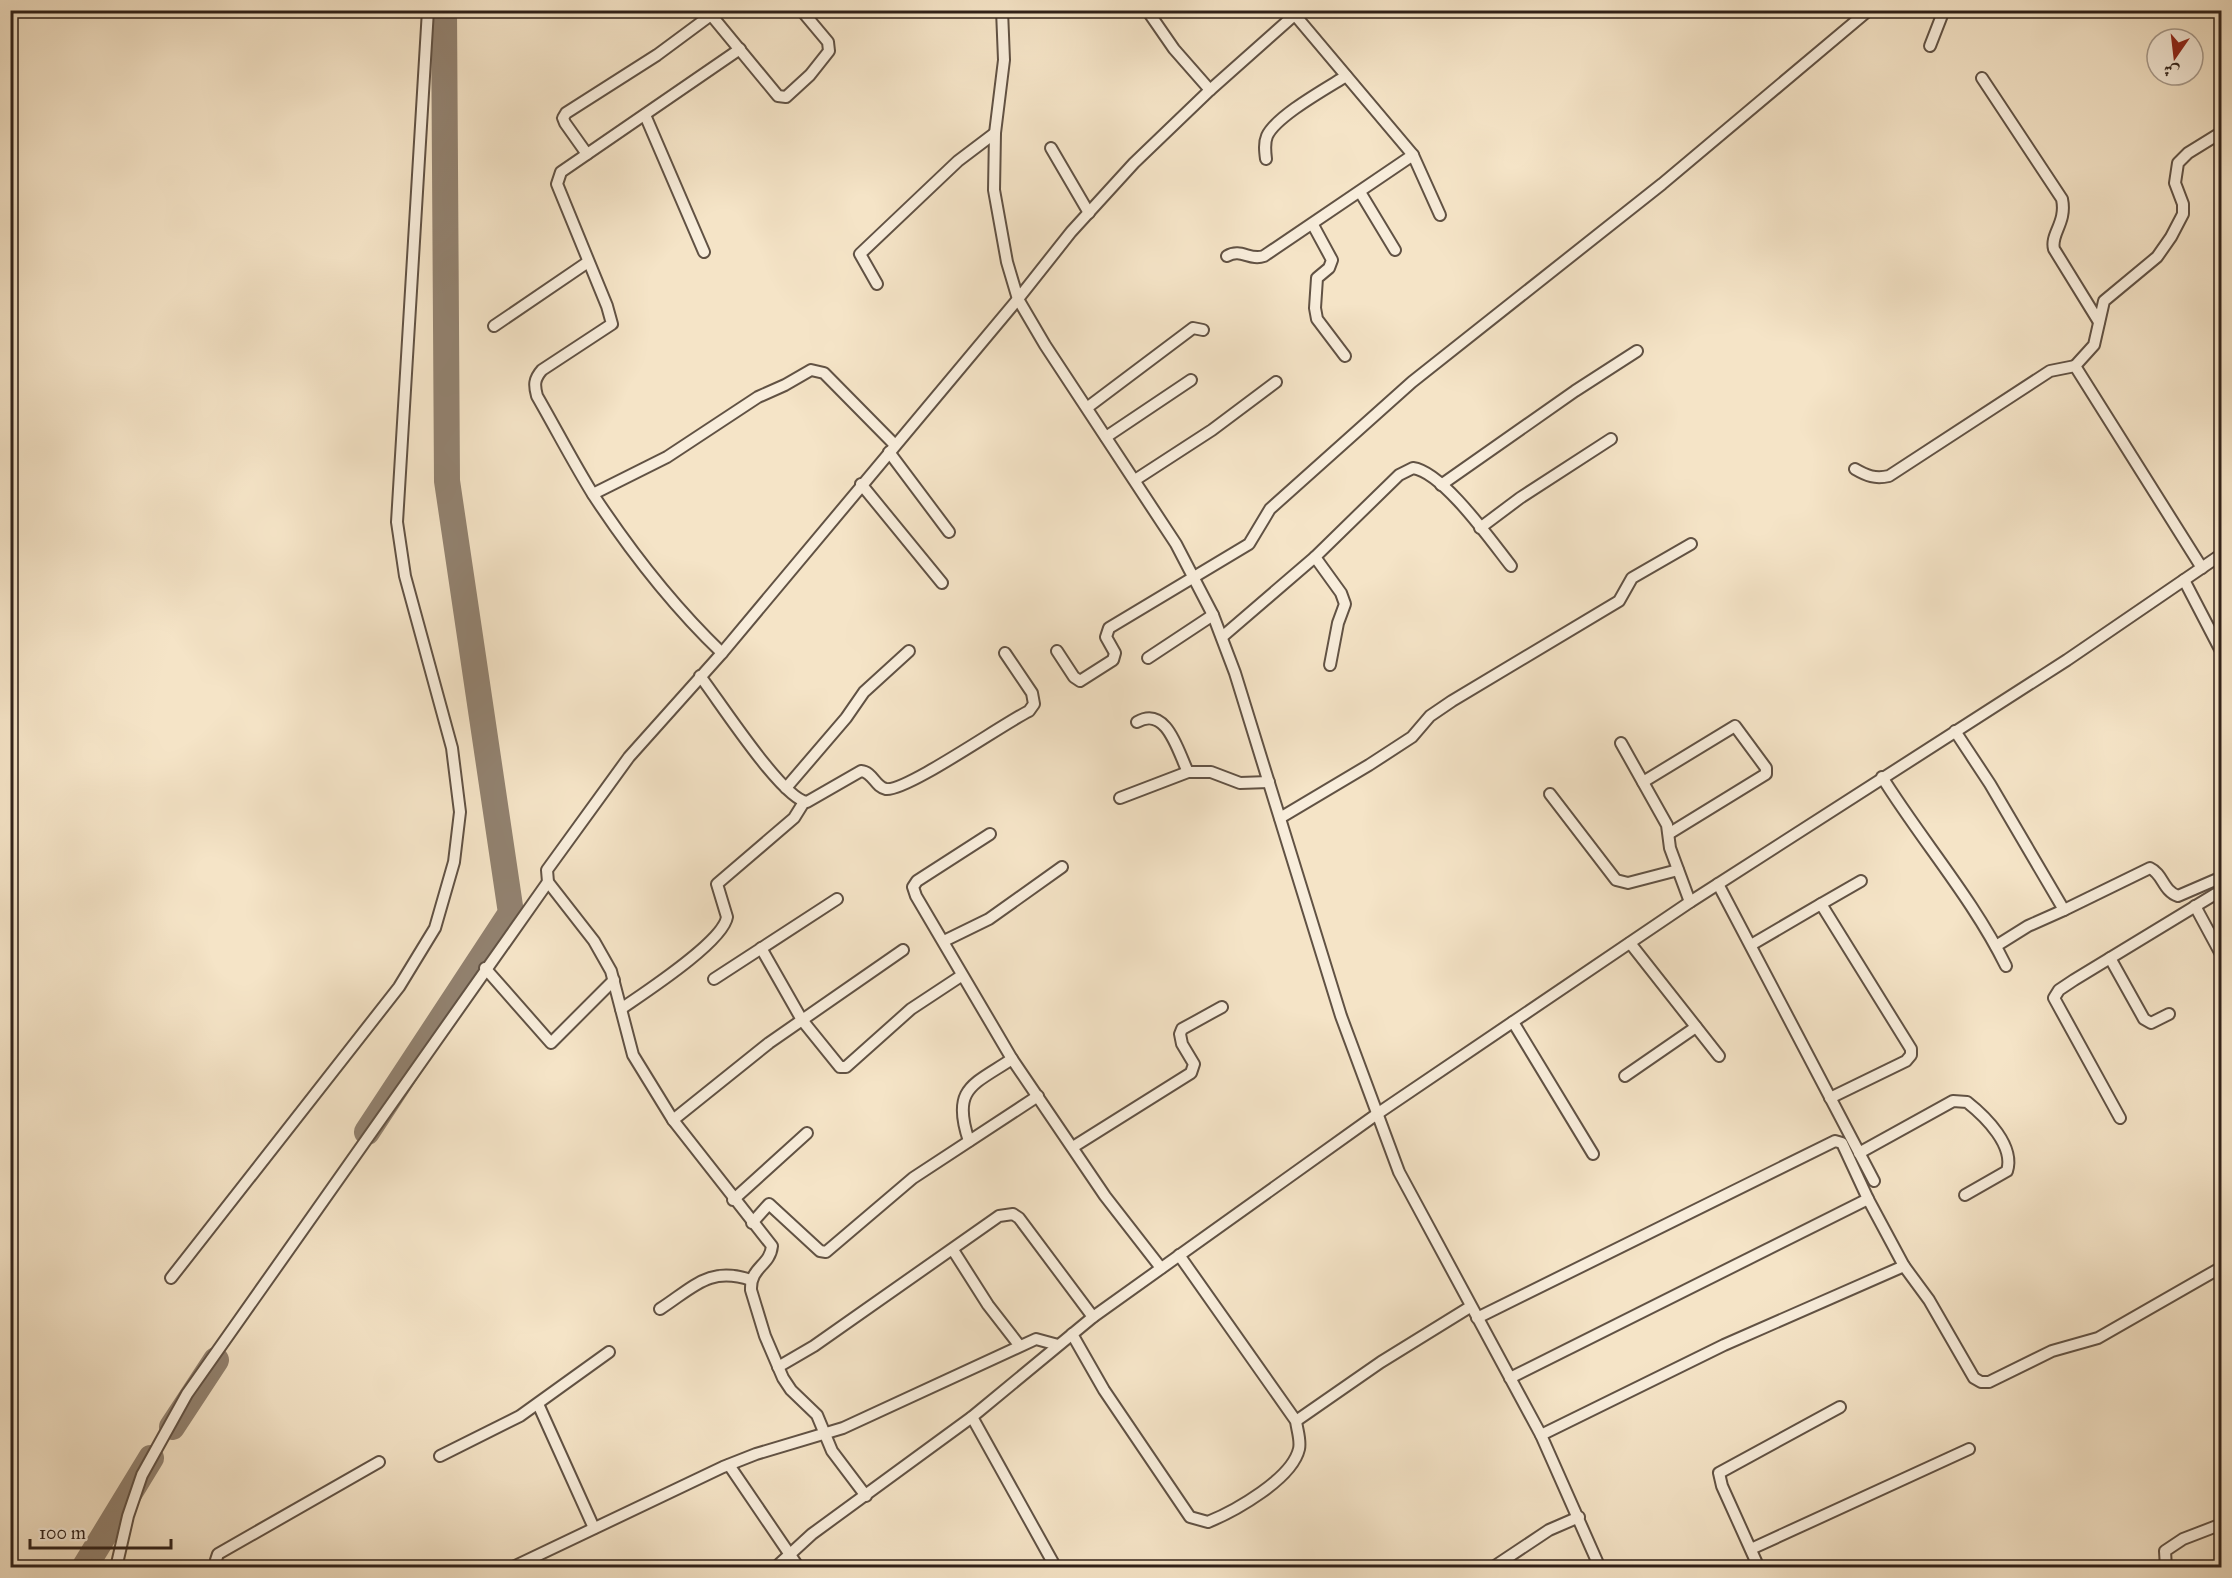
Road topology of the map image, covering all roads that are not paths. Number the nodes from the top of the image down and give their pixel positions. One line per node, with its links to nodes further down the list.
1 (428, 10): 136 (street)
2 (1002, 10): 16 (street)
3 (1148, 10): 13 (street)
4 (1869, 10): 55 (street)
5 (1944, 10): 9 (street)
6 (802, 11): 10 (street)
7 (709, 13): 10 (street); 18 (street)
8 (1297, 13): 11 (street); 13 (street)
9 (1930, 46)
10 (740, 49): 14 (street)
11 (1346, 76): 19 (street); 20 (street)
12 (1982, 78): 31 (street)
13 (1210, 90): 22 (street)
14 (645, 115): 18 (street); 26 (street)
15 (2222, 132): 31 (street)
16 (995, 133): 29 (street); 30 (street)
17 (1051, 148): 22 (street)
18 (587, 154): 28 (street)
19 (1413, 155): 21 (street); 23 (street)
20 (1266, 159)
21 (1360, 192): 24 (street); 25 (street)
22 (1089, 213): 30 (street)
23 (1440, 215)
24 (1313, 225): 27 (street); 35 (street)
25 (1395, 250)
26 (704, 252)
27 (1227, 256)
28 (588, 262): 32 (street); 47 (street)
29 (877, 284)
30 (1018, 299): 39 (street); 42 (street)
31 (2099, 322): 36 (street)
32 (494, 326)
33 (1203, 330): 39 (street)
34 (1637, 351): 46 (street)
35 (1345, 356)
36 (2075, 366): 43 (street); 54 (street)
37 (1191, 380): 40 (street)
38 (1276, 382): 44 (street)
39 (1088, 407): 40 (street)
40 (1106, 437): 44 (street)
41 (1611, 439): 48 (street)
42 (892, 449): 45 (street); 47 (street); 49 (street)
43 (1855, 469)
44 (1135, 480): 55 (street)
45 (861, 484): 57 (street); 62 (street)
46 (1441, 485): 48 (street); 52 (street)
47 (593, 494): 62 (street)
48 (1480, 528): 53 (street)
49 (949, 532)
50 (1691, 544): 79 (street)
51 (2222, 554): 54 (street)
52 (1315, 556): 59 (street); 66 (street)
53 (1511, 566)
54 (2202, 568): 56 (street)
55 (1196, 578): 58 (street); 61 (street)
56 (2184, 580): 64 (street); 69 (street)
57 (942, 583)
58 (1213, 615): 59 (street); 65 (street)
59 (1222, 637): 73 (street)
60 (909, 651): 75 (street)
61 (1057, 651)
62 (722, 653): 67 (street)
63 (1005, 653): 78 (street)
64 (2222, 653)
65 (1148, 658)
66 (1330, 665)
67 (700, 676): 75 (street); 86 (street)
68 (1137, 722): 71 (street)
69 (1954, 731): 72 (street); 93 (street)
70 (1621, 743): 74 (street)
71 (1188, 772): 73 (street); 77 (street)
72 (1882, 777): 87 (street); 97 (street)
73 (1269, 782): 79 (street)
74 (1643, 782): 80 (street); 80 (street)
75 (786, 788): 78 (street)
76 (1550, 794): 83 (street)
77 (1120, 798)
78 (804, 802): 108 (street)
79 (1280, 818): 118 (street)
80 (1670, 833): 83 (street)
81 (990, 834): 94 (street)
82 (1062, 867): 94 (street)
83 (1678, 870): 90 (street)
84 (2222, 877): 93 (street)
85 (1862, 880): 91 (street)
86 (548, 882): 103 (street); 106 (street)
87 (1718, 884): 90 (street); 96 (street)
88 (2222, 890): 92 (street)
89 (837, 899): 98 (street)
90 (1690, 902): 95 (street)
91 (1821, 904): 96 (street); 117 (street)
92 (2195, 906): 100 (street); 101 (street)
93 (2064, 910): 97 (street)
94 (944, 941): 104 (street)
95 (1630, 943): 111 (street); 112 (street)
96 (1751, 945): 117 (street)
97 (1996, 946): 102 (street)
98 (761, 948): 105 (street); 110 (street)
99 (903, 950): 110 (street)
100 (2222, 956)
101 (2109, 958): 109 (street); 119 (street)
102 (2006, 966)
103 (485, 968): 106 (street); 164 (street)
104 (961, 976): 110 (street); 114 (street)
105 (714, 979)
106 (614, 980): 108 (street)
107 (1222, 1007): 123 (street)
108 (621, 1009): 120 (street)
109 (2169, 1014)
110 (802, 1020): 120 (street)
111 (1513, 1022): 118 (street); 125 (street)
112 (1696, 1026): 113 (street); 115 (street)
113 (1719, 1056)
114 (1012, 1059): 116 (street); 122 (street)
115 (1625, 1076)
116 (1038, 1096): 122 (street); 123 (street)
117 (1830, 1098): 124 (street)
118 (1377, 1114): 132 (street); 138 (street)
119 (2120, 1118)
120 (673, 1120): 129 (street)
121 (807, 1132): 129 (street)
122 (969, 1141): 130 (street)
123 (1073, 1147): 135 (street)
124 (1859, 1153): 126 (street); 127 (street)
125 (1593, 1154)
126 (1874, 1181)
127 (1965, 1195)
128 (1868, 1199): 133 (street); 141 (street); 147 (street)
129 (733, 1200): 130 (street)
130 (752, 1223): 137 (street)
131 (953, 1250): 140 (street); 143 (street); 146 (street)
132 (1179, 1255): 135 (street); 151 (street)
133 (1905, 1266): 134 (street); 153 (street)
134 (2222, 1267)
135 (1161, 1268): 140 (street)
136 (171, 1278)
137 (751, 1280): 139 (street); 146 (street)
138 (1470, 1307): 141 (street); 151 (street)
139 (660, 1309)
140 (1093, 1317): 142 (street)
141 (1477, 1318): 147 (street)
142 (1072, 1334): 144 (street); 151 (street)
143 (1019, 1345): 144 (street); 152 (street)
144 (1058, 1345): 150 (street)
145 (609, 1352): 148 (street)
146 (778, 1367): 152 (street)
147 (1509, 1378): 153 (street)
148 (538, 1404): 155 (street); 161 (street)
149 (1840, 1407): 162 (street)
150 (972, 1417): 158 (street); 169 (street)
151 (1296, 1420)
152 (825, 1434): 157 (street); 158 (street)
153 (1541, 1435): 159 (street)
154 (1969, 1449): 162 (street)
155 (440, 1456)
156 (379, 1462): 165 (street)
157 (729, 1465): 161 (street); 163 (street)
158 (866, 1496): 163 (street)
159 (1579, 1517): 170 (street); 171 (street)
160 (2222, 1524): 173 (street)
161 (594, 1528): 166 (street)
162 (1751, 1549): 172 (street)
163 (789, 1555): 167 (street); 168 (street)
164 (116, 1568)
165 (219, 1568)
166 (511, 1568)
167 (775, 1568)
168 (799, 1568)
169 (1056, 1568)
170 (1492, 1568)
171 (1600, 1568)
172 (1759, 1568)
173 (2166, 1568)

